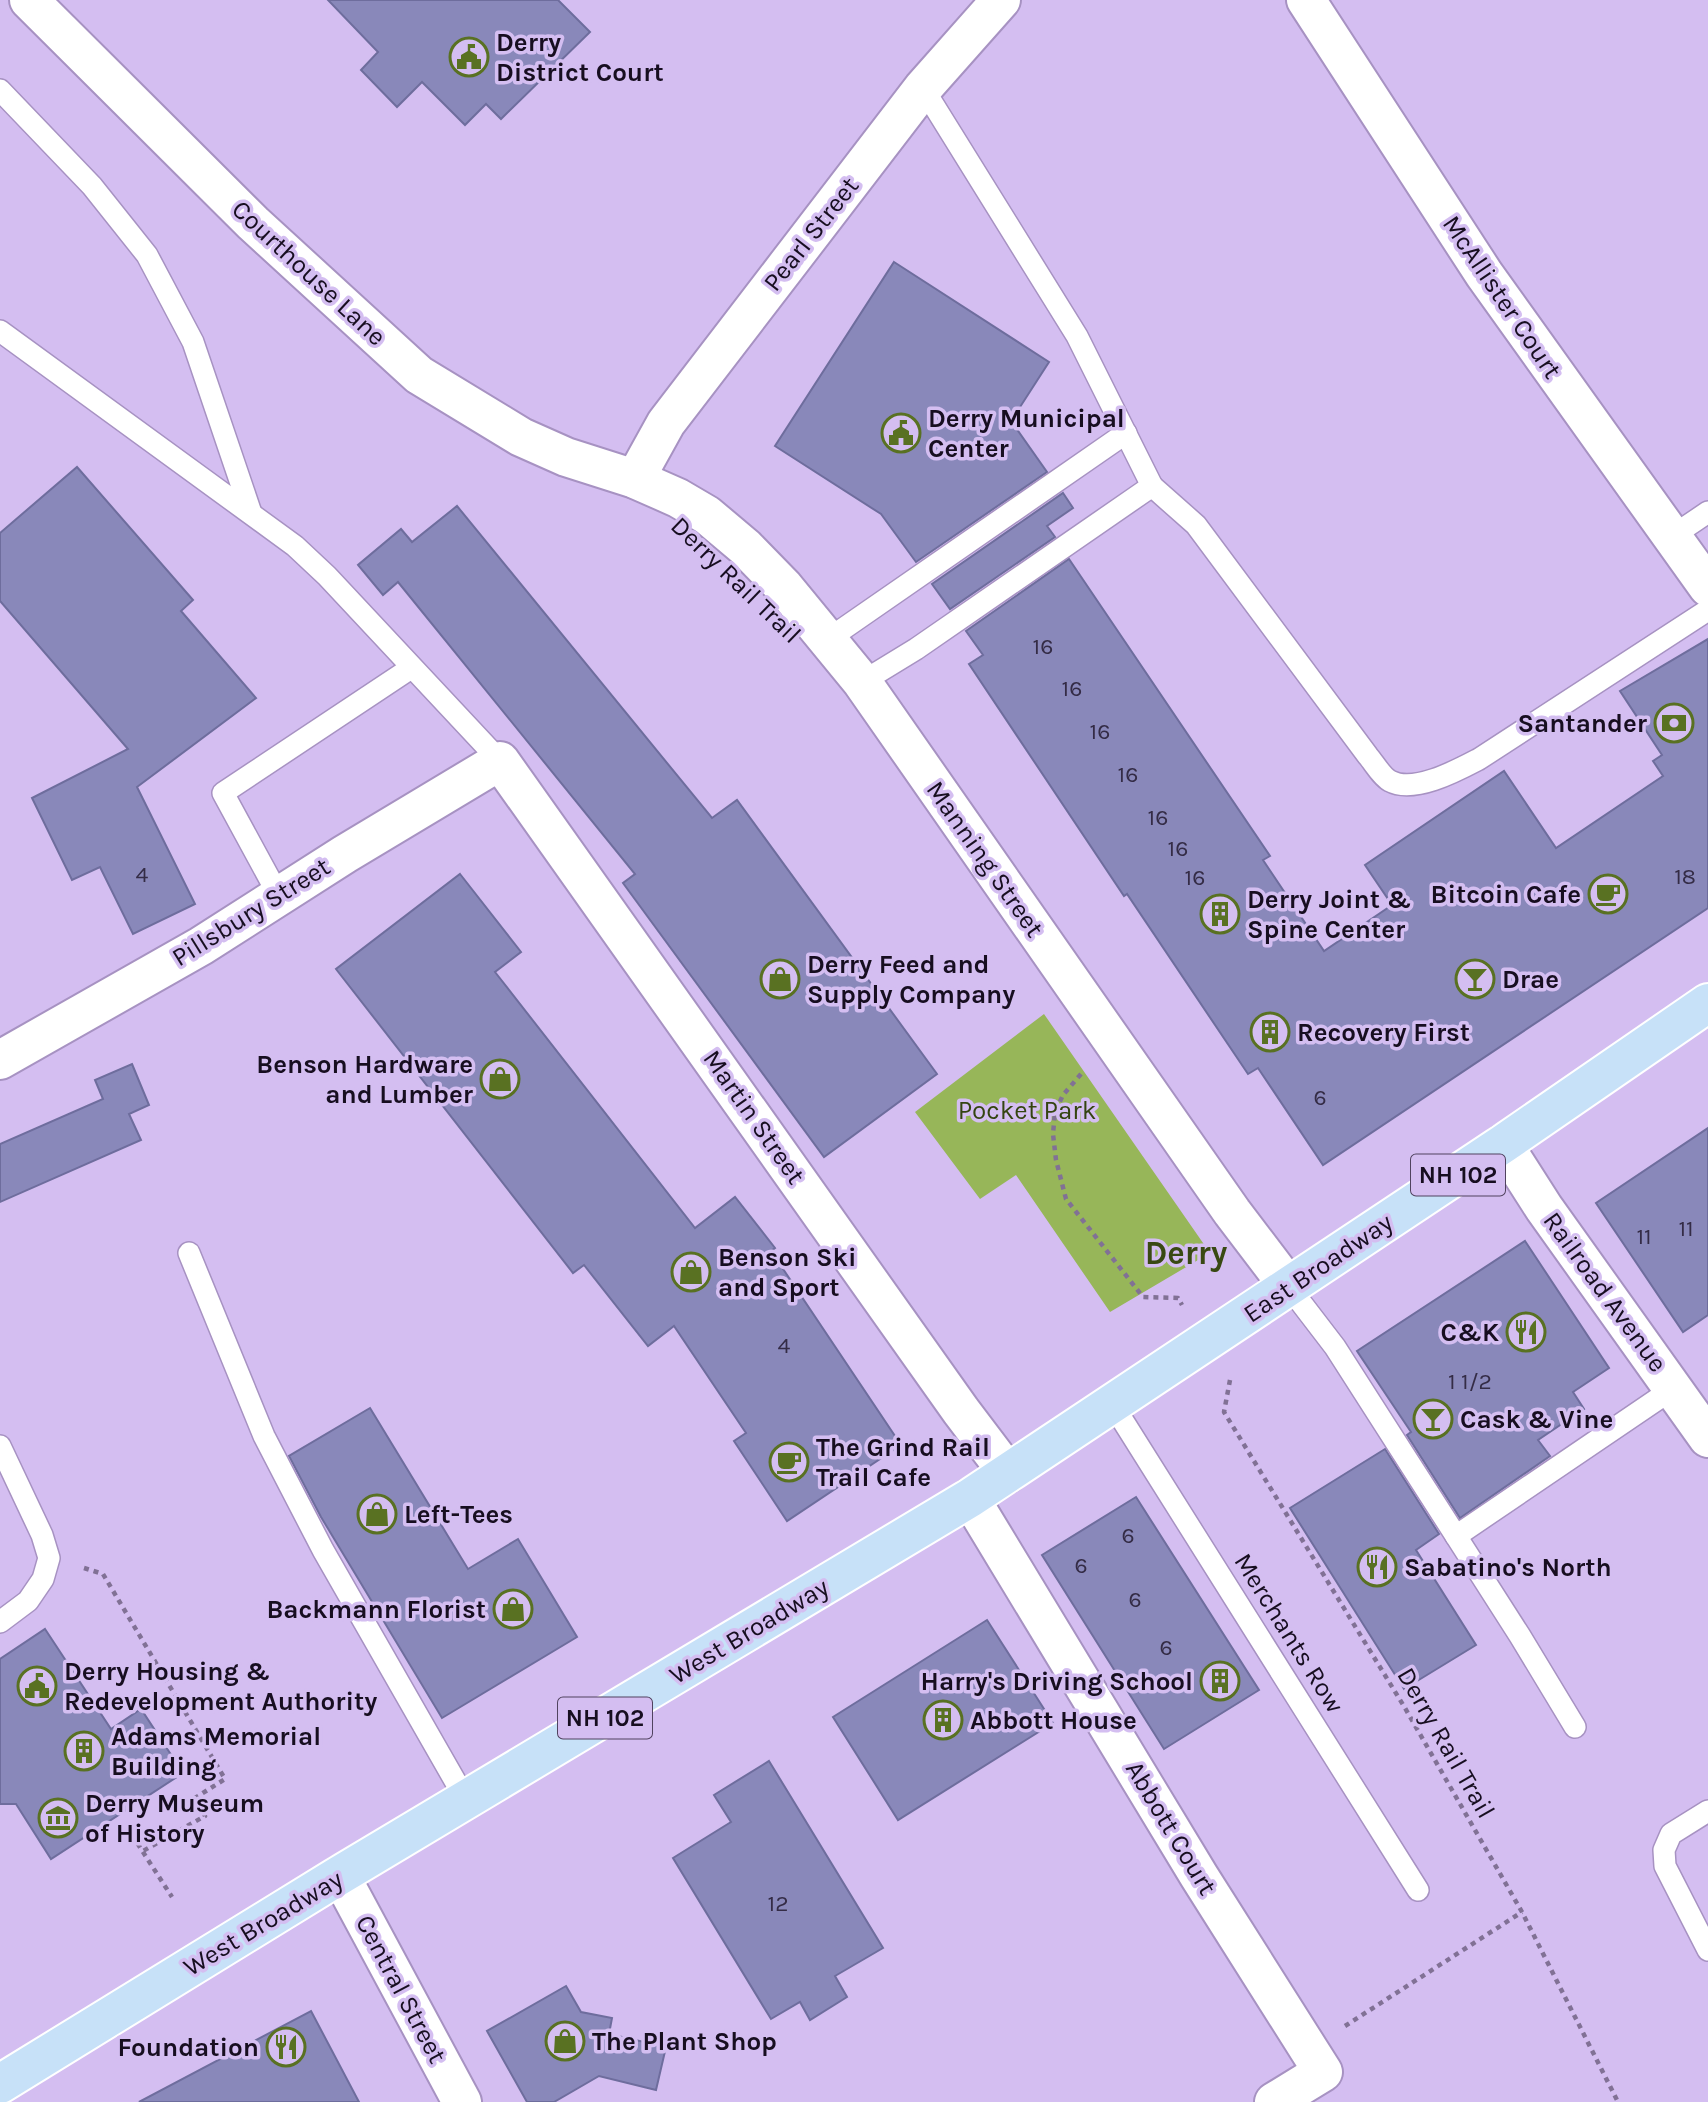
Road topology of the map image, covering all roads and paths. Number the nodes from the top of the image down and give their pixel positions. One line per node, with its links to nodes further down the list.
1 (29, 0): 8 (street, Courthouse Lane)
2 (1001, 0): 4 (street, Pearl Street)
3 (1306, 0): 12 (street, McAllister Court)
4 (923, 89): 7 (lane); 8 (street, Pearl Street)
5 (0, 90): 11 (lane)
6 (0, 331): 11 (lane)
7 (1126, 433): 9 (lane); 15 (lane)
8 (635, 479): 15 (street, Manning Street)
9 (1152, 486): 14 (lane); 17 (lane)
10 (1708, 512): 12 (lane)
11 (250, 513): 16 (lane)
12 (1671, 537): 13 (street, McAllister Court)
13 (1708, 587)
14 (1708, 610)
15 (827, 640): 17 (street, Manning Street)
16 (411, 668): 18 (lane); 19 (lane)
17 (862, 682): 25 (street, Manning Street)
18 (500, 761): 19 (street, Pillsbury Street); 33 (street, Martin Street)
19 (279, 896): 21 (street, Pillsbury Street)
20 (1708, 1003): 23 (main road, East Broadway / NH 102)
21 (0, 1060)
22 (1083, 1072): 26 (path)
23 (1503, 1144): 25 (main road, East Broadway / NH 102); 28 (street, Railroad Avenue)
24 (189, 1253): 39 (lane)
25 (1289, 1287): 27 (main road, East Broadway / NH 102); 35 (lane)
26 (1143, 1297)
27 (1205, 1342): 29 (main road, West Broadway / NH 102)
28 (1674, 1388): 31 (street, Railroad Avenue); 35 (lane)
29 (1112, 1405): 33 (main road, West Broadway / NH 102); 44 (lane, Merchants Row)
30 (1224, 1412): 46 (path, Derry Rail Trail)
31 (1708, 1438)
32 (0, 1446): 37 (lane)
33 (1008, 1473): 34 (main road, West Broadway / NH 102)
34 (971, 1498): 39 (main road, West Broadway / NH 102); 48 (street, Abbott Court)
35 (1456, 1536): 38 (lane)
36 (103, 1574): 42 (path)
37 (0, 1622)
38 (1576, 1727)
39 (466, 1800): 43 (main road, West Broadway / NH 102)
40 (1708, 1811): 47 (lane)
41 (132, 1835): 42 (path)
42 (143, 1851): 45 (path)
43 (340, 1875): 49 (main road, West Broadway / NH 102); 50 (street, Central Street)
44 (1418, 1890)
45 (172, 1896)
46 (1522, 1912): 48 (path); 52 (path, Derry Rail Trail)
47 (1708, 1950)
48 (1308, 2048): 51 (street, Abbott Court)
49 (0, 2084)
50 (462, 2102)
51 (1274, 2102)
52 (1618, 2102)

